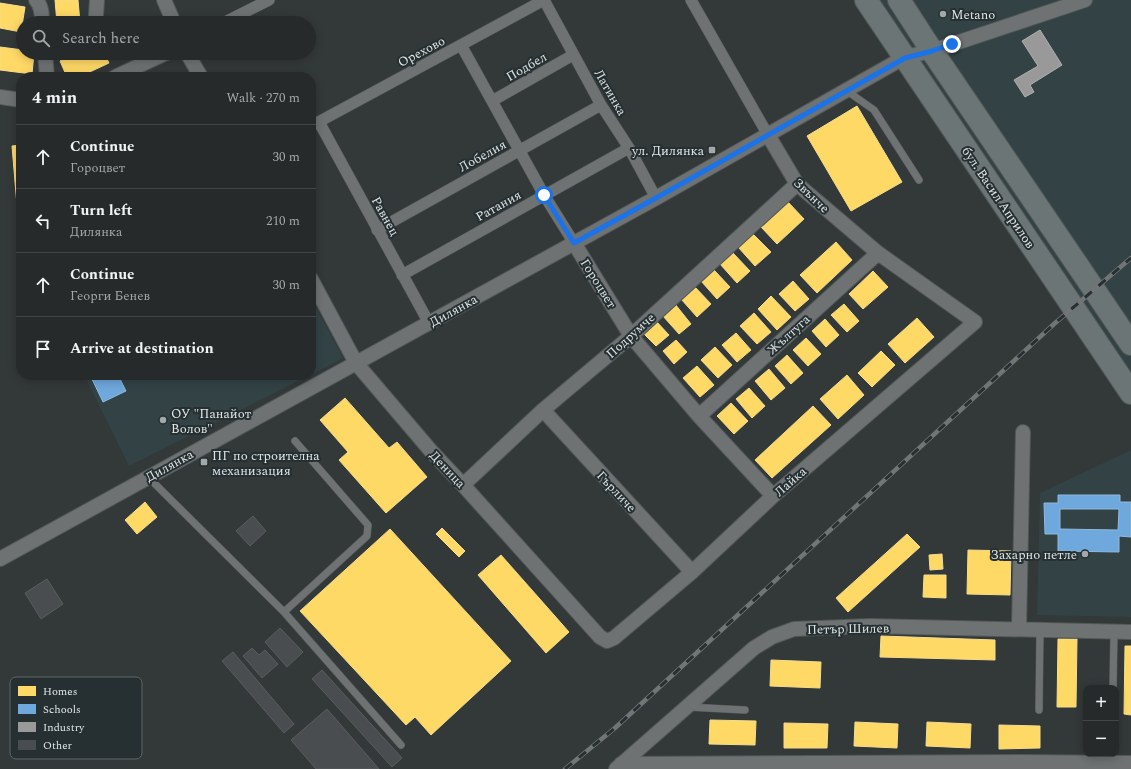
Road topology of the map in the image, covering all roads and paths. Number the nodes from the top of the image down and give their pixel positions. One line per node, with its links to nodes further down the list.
1 (36, 0): 11 (street)
2 (97, 0): 10 (street)
3 (164, 0): 12 (street)
4 (269, 0): 13 (street)
5 (544, 0): 14 (street, Орехово); 16 (street, Латинка)
6 (691, 0): 31 (street, Звънче)
7 (866, 0): 17 (main road, бул. Васил Априлов)
8 (899, 0): 15 (main road, бул. Васил Априлов)
9 (1085, 0): 15 (street, Дилянка)
10 (96, 15)
11 (42, 16)
12 (171, 16)
13 (237, 16)
14 (461, 45): 27 (street, Гороцвет); 29 (street, Орехово)
15 (932, 51): 17 (street, Дилянка); 46 (main road, бул. Васил Априлов)
16 (573, 54): 27 (street, Подбел); 28 (street, Латинка)
17 (905, 58): 24 (street, Дилянка); 48 (main road, бул. Васил Априлов)
18 (46, 60): 21 (street)
19 (151, 60): 22 (street)
20 (191, 60): 23 (street)
21 (47, 72)
22 (126, 72)
23 (198, 72)
24 (847, 91): 31 (street, Дилянка); 34 (lane)
25 (0, 96): 26 (street)
26 (16, 99)
27 (492, 101): 33 (street, Гороцвет)
28 (601, 105): 32 (street, Латинка); 33 (street, Лобелия)
29 (316, 123)
30 (316, 126): 38 (street, Равнец)
31 (768, 135): 35 (street, Звънче); 37 (street, Дилянка)
32 (628, 148): 36 (street, Ратания); 37 (street, Латинка)
33 (520, 150): 36 (street, Гороцвет); 38 (street, Лобелия)
34 (919, 180)
35 (797, 184): 40 (street, Звънче); 45 (street, Подрумче)
36 (544, 195): 39 (street, Гороцвет); 41 (street, Ратания)
37 (656, 198): 39 (street, Дилянка)
38 (377, 230): 41 (street, Равнец)
39 (574, 243): 44 (street, Дилянка); 45 (street, Гороцвет)
40 (878, 253): 43 (street, Звънче); 50 (street, Жълтуга)
41 (402, 275): 44 (street, Равнец)
42 (316, 287): 47 (street, Деница)
43 (975, 322): 55 (street, Лайка)
44 (429, 323): 47 (street, Дилянка)
45 (631, 336): 49 (street, Подрумче); 50 (street, Гороцвет)
46 (1131, 344)
47 (356, 363): 53 (street, Дилянка); 54 (street, Деница)
48 (1131, 393)
49 (543, 410): 54 (street, Подрумче); 57 (street, Гърличе)
50 (699, 416): 55 (street, Гороцвет)
51 (1023, 432): 59 (street)
52 (295, 441): 58 (lane)
53 (148, 477): 56 (street, Дилянка); 58 (lane)
54 (463, 485): 63 (street, Деница)
55 (773, 496): 57 (street, Лайка)
56 (0, 559)
57 (692, 572): 63 (street, Лайка)
58 (284, 612): 68 (lane)
59 (1019, 629): 60 (street, Петър Шилев); 65 (street, Петър Шилев)
60 (1040, 630): 61 (street, Петър Шилев); 67 (lane)
61 (1114, 632): 62 (street, Петър Шилев); 64 (lane)
62 (1131, 632)
63 (607, 641)
64 (1113, 685)
65 (686, 707): 66 (lane); 76 (street, Петър Шилев)
66 (744, 710)
67 (1038, 710)
68 (401, 745)
69 (1131, 763): 75 (street)
70 (722, 766): 71 (street); 76 (street)
71 (792, 766): 72 (street)
72 (869, 766): 73 (street)
73 (936, 766): 74 (street)
74 (1020, 766): 75 (street)
75 (1092, 766)
76 (618, 767)

